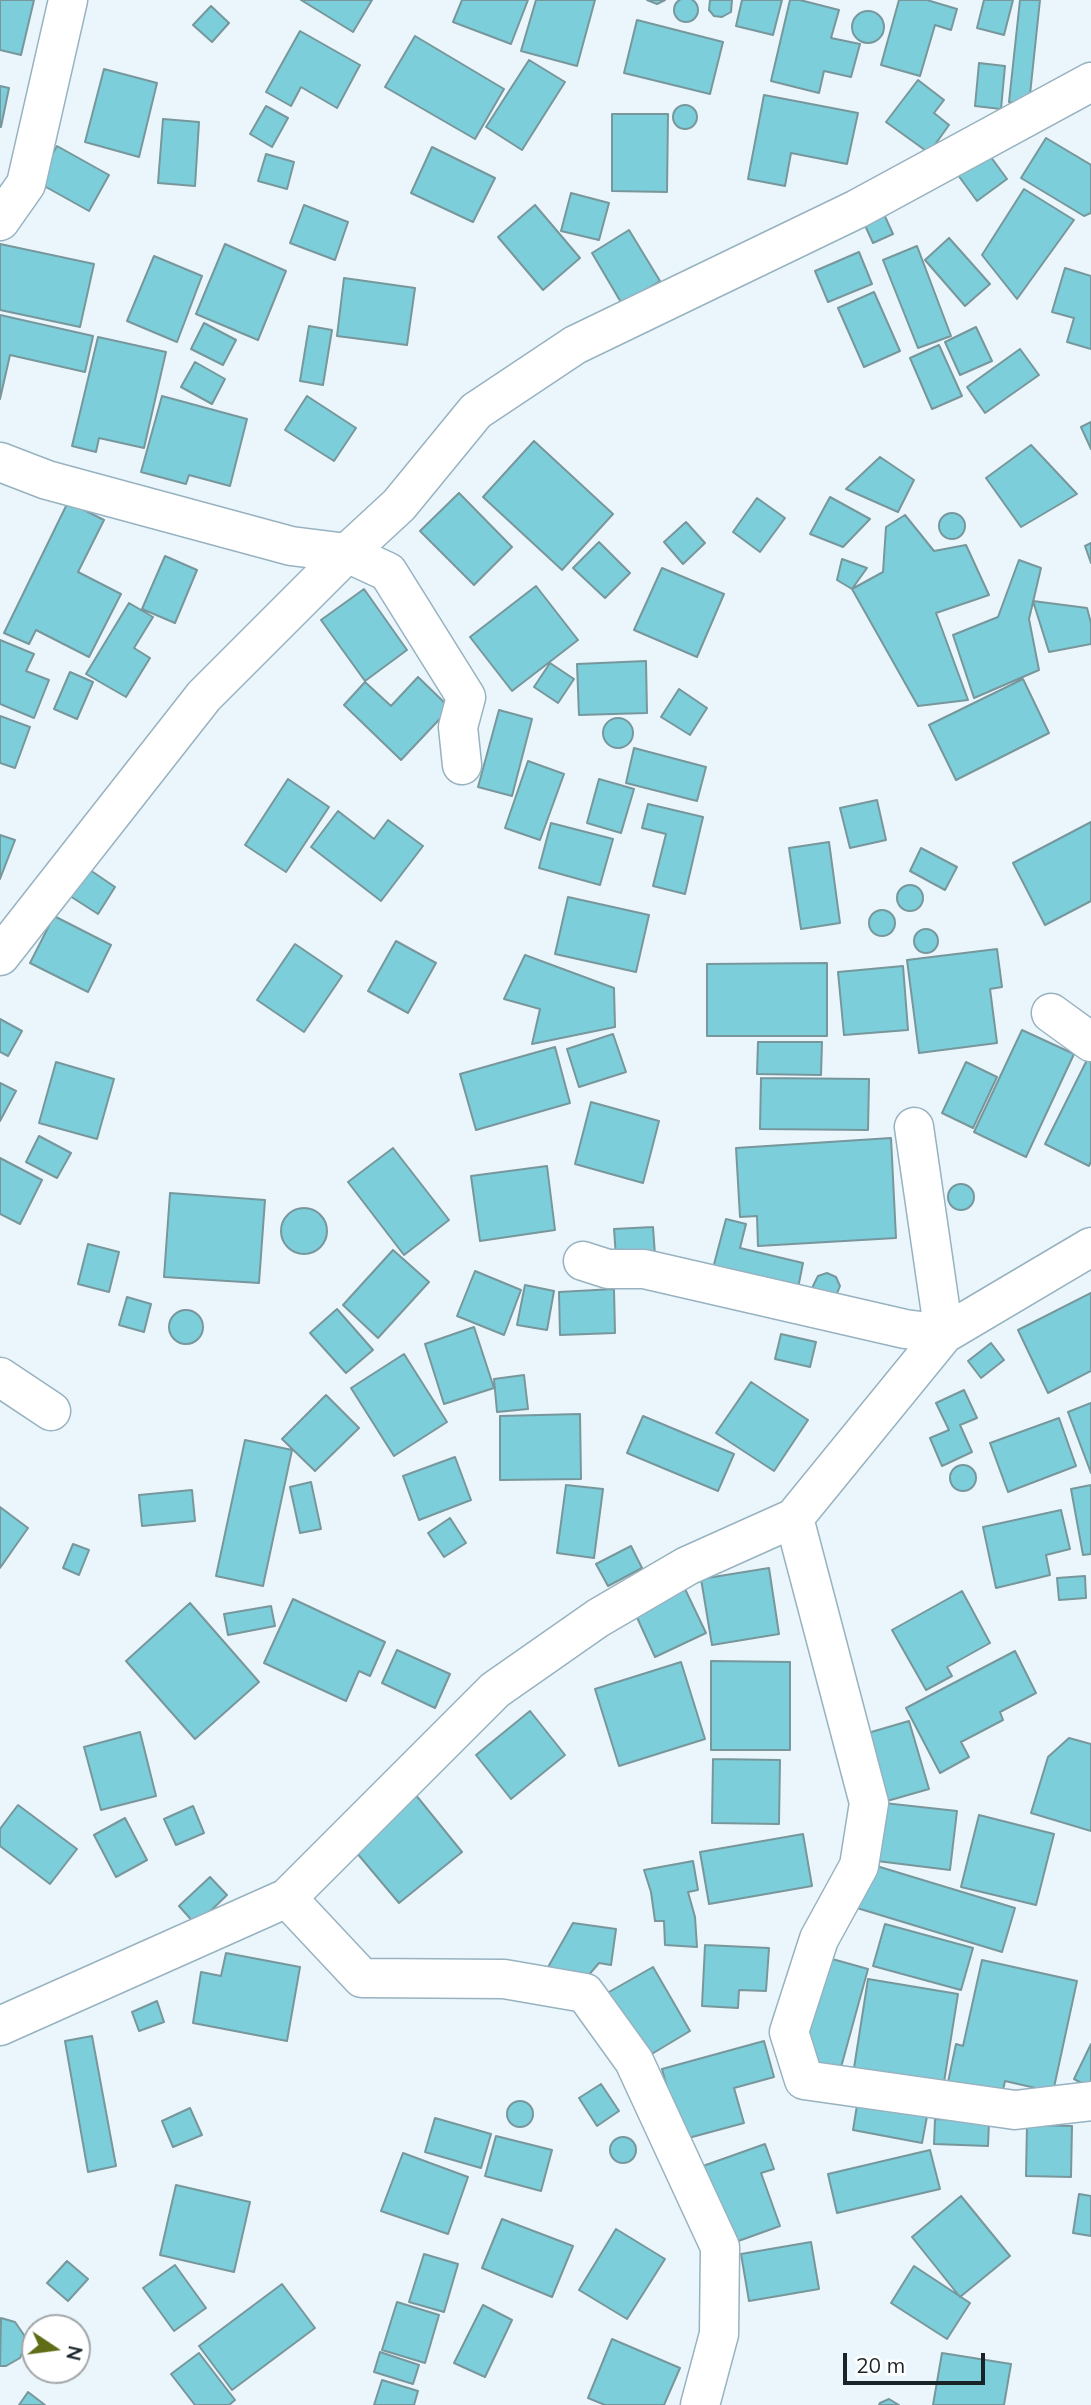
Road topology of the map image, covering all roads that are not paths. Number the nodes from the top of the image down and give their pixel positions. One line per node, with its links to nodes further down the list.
1 (68, 0): 3 (street)
2 (1091, 82): 5 (street)
3 (0, 221)
4 (0, 462): 5 (street)
5 (347, 553): 6 (street); 7 (street)
6 (462, 765)
7 (0, 956)
8 (1051, 1013): 9 (street)
9 (1091, 1042)
10 (914, 1127): 13 (street)
11 (1091, 1247): 13 (street)
12 (583, 1261): 13 (street)
13 (944, 1334): 16 (street)
14 (0, 1377): 15 (street)
15 (51, 1411)
16 (794, 1518): 17 (street); 19 (street)
17 (287, 1898): 18 (street); 20 (street)
18 (0, 2026)
19 (1091, 2101)
20 (701, 2405)

